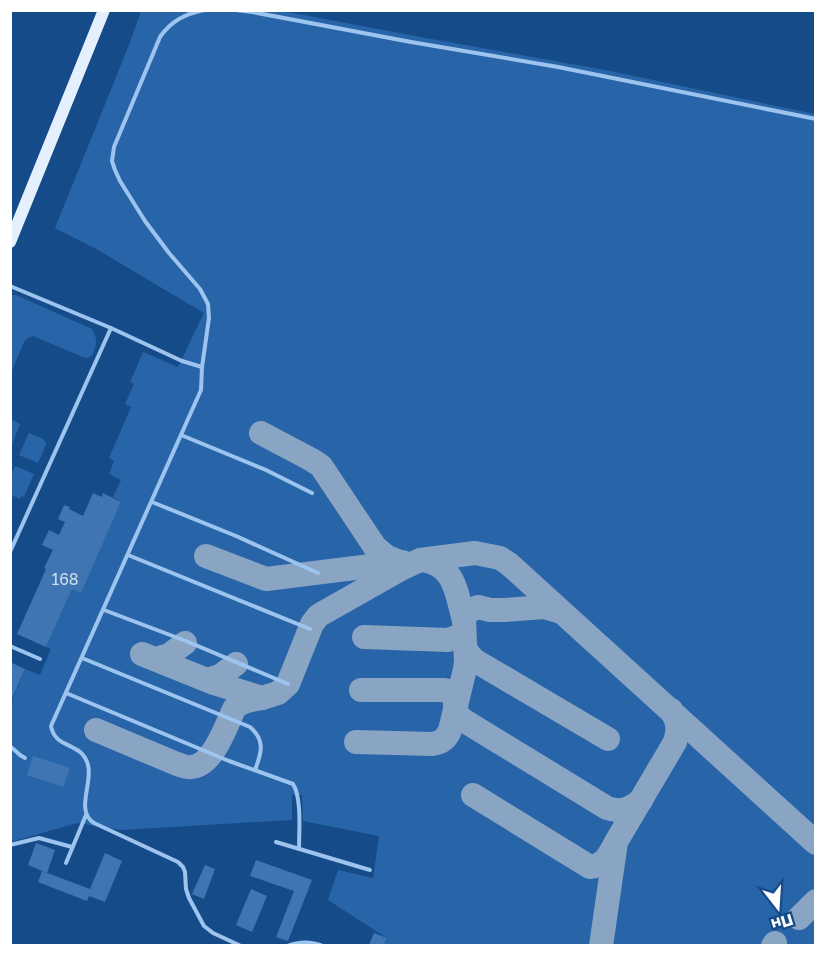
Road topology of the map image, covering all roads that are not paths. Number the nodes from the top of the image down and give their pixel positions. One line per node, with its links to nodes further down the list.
1 (105, 10): 5 (main road)
2 (204, 10): 8 (lane)
3 (236, 10): 4 (lane)
4 (816, 119)
5 (10, 242)
6 (10, 286): 7 (lane)
7 (111, 328): 8 (lane); 12 (lane)
8 (202, 367): 9 (lane)
9 (181, 435): 10 (lane); 11 (lane)
10 (312, 492)
11 (152, 502): 13 (lane); 14 (lane)
12 (10, 552)
13 (128, 555): 15 (lane); 16 (lane)
14 (318, 573)
15 (104, 610): 18 (lane); 20 (lane)
16 (310, 629)
17 (10, 646): 19 (lane)
18 (82, 658): 21 (lane); 24 (lane)
19 (40, 659)
20 (288, 684)
21 (66, 693): 24 (lane); 25 (lane)
22 (10, 746): 23 (lane)
23 (25, 758)
24 (255, 770): 29 (lane)
25 (87, 815): 28 (lane); 32 (lane)
26 (276, 842): 29 (lane)
27 (10, 845): 28 (lane)
28 (72, 847): 30 (lane)
29 (299, 849): 31 (lane)
30 (66, 863)
31 (370, 870)
32 (241, 945)
33 (287, 945): 34 (lane)
34 (323, 945)

